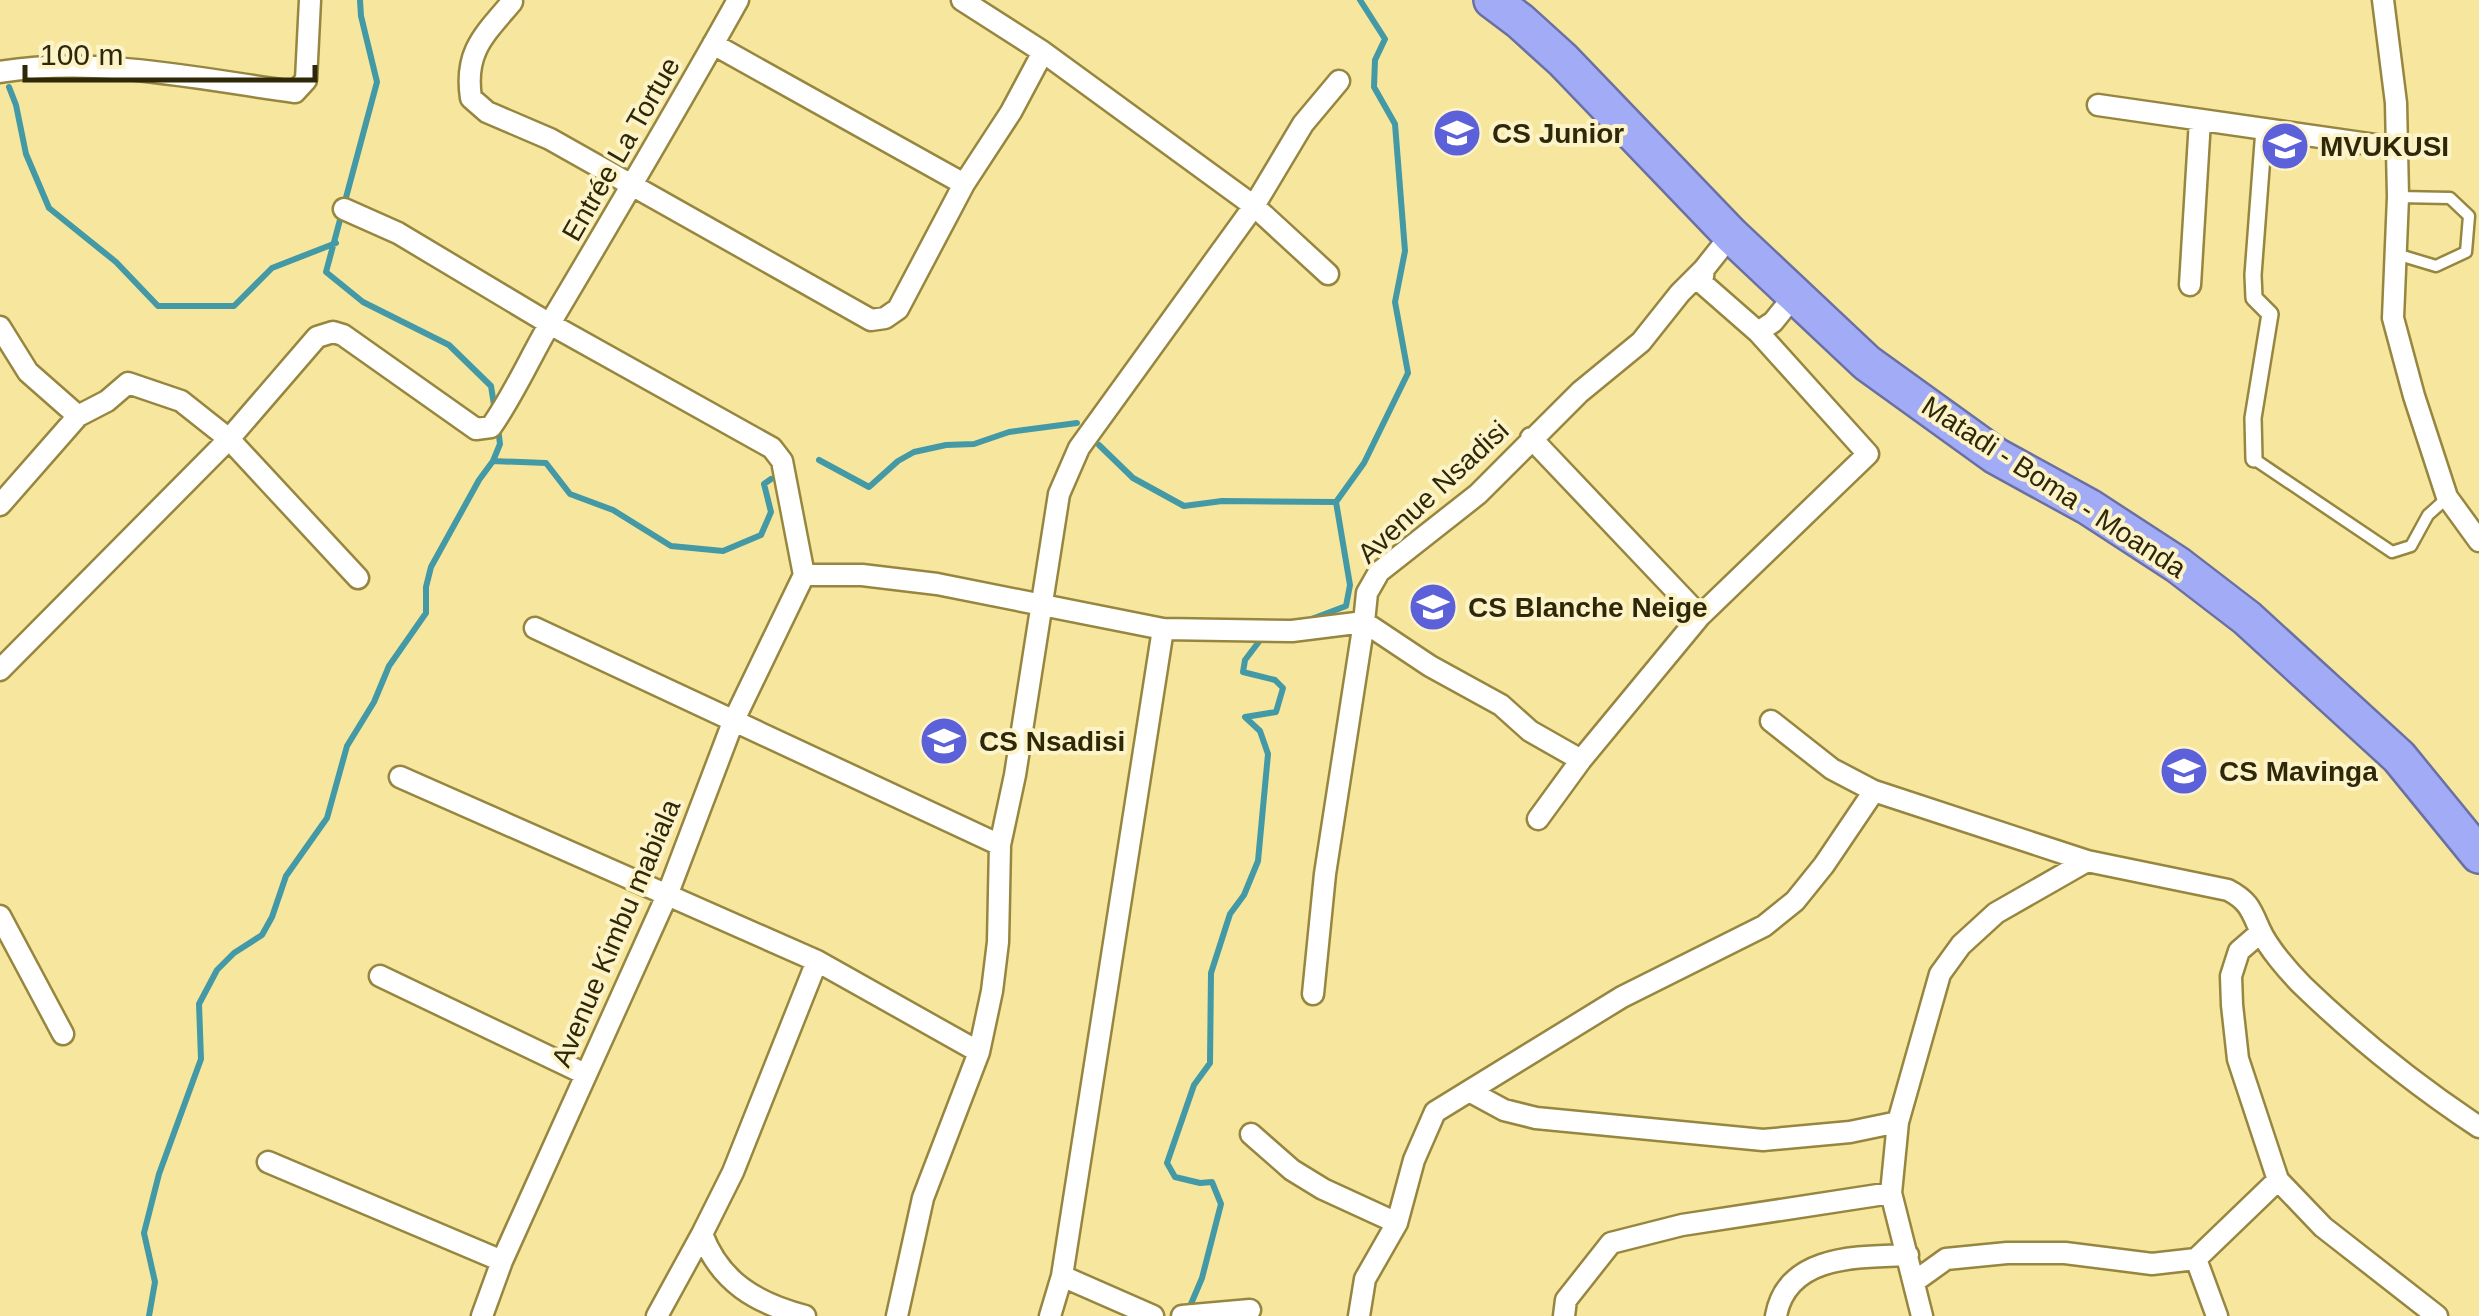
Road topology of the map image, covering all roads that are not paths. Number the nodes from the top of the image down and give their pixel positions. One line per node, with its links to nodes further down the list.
1 (310, 0): 9 (street)
2 (738, 0): 7 (street, Entrée La Tortue)
3 (962, 0): 8 (street)
4 (1492, 0): 20 (highway, Matadi - Boma - Moanda)
5 (2383, 0): 14 (street)
6 (512, 2): 16 (street)
7 (713, 44): 15 (street); 16 (street, Entrée La Tortue)
8 (1044, 52): 15 (street); 18 (street)
9 (0, 72)
10 (1339, 80): 18 (street)
11 (2098, 105): 12 (street)
12 (2200, 120): 13 (street); 24 (street)
13 (2264, 129): 14 (street); 32 (street)
14 (2398, 148): 17 (street)
15 (964, 184): 16 (street)
16 (634, 186): 26 (street, Entrée La Tortue)
17 (2398, 197): 21 (street); 21 (lane)
18 (1254, 206): 23 (street); 38 (street)
19 (344, 209): 26 (street)
20 (1731, 235): 22 (street, Avenue Nsadisi); 25 (highway, Matadi - Boma - Moanda)
21 (2396, 254): 33 (street)
22 (1704, 269): 28 (street); 30 (street, Avenue Nsadisi)
23 (1328, 274)
24 (2190, 285)
25 (1794, 296): 28 (street); 51 (highway, Matadi - Boma - Moanda)
26 (550, 324): 31 (street, Entrée La Tortue); 36 (street)
27 (0, 327): 29 (street)
28 (1758, 332): 39 (street)
29 (78, 416): 31 (street); 34 (street)
30 (1531, 438): 39 (street); 40 (street, Avenue Nsadisi)
31 (229, 439): 37 (street); 43 (street)
32 (2254, 460): 33 (lane)
33 (2447, 497): 35 (street)
34 (0, 504)
35 (2479, 541)
36 (804, 574): 38 (street); 45 (street, Avenue Kimbu mabiala)
37 (358, 578)
38 (1040, 606): 42 (street); 50 (street)
39 (1700, 616): 46 (street)
40 (1364, 622): 42 (street); 46 (street); 58 (street, Avenue Nsadisi)
41 (535, 628): 45 (street)
42 (1162, 628): 74 (street)
43 (0, 670)
44 (1770, 720): 48 (street)
45 (733, 722): 50 (street); 53 (street, Avenue Kimbu mabiala)
46 (1581, 760): 49 (street)
47 (400, 776): 53 (street)
48 (1874, 791): 52 (street); 62 (street)
49 (1538, 819)
50 (1000, 845): 60 (street)
51 (2479, 855)
52 (2086, 861): 55 (street); 63 (street)
53 (668, 893): 56 (street); 61 (street, Avenue Kimbu mabiala)
54 (0, 916): 59 (street)
55 (2261, 932): 64 (street); 67 (street)
56 (817, 961): 60 (street); 70 (street)
57 (380, 976): 61 (street)
58 (1313, 994)
59 (64, 1034)
60 (979, 1052): 80 (street)
61 (585, 1074): 73 (street, Avenue Kimbu mabiala)
62 (1468, 1092): 63 (street); 69 (street)
63 (1898, 1122): 68 (street)
64 (2479, 1127)
65 (1250, 1134): 69 (street)
66 (268, 1162): 73 (street)
67 (2278, 1180): 72 (street); 89 (street)
68 (1891, 1194): 71 (street); 85 (street)
69 (1397, 1223): 84 (street)
70 (702, 1234): 78 (street); 79 (street)
71 (1908, 1255): 75 (street); 86 (street)
72 (2196, 1259): 75 (street); 88 (street)
73 (502, 1261): 77 (street, Avenue Kimbu mabiala)
74 (1062, 1276): 81 (street); 82 (street)
75 (1914, 1282): 87 (street)
76 (1250, 1310): 83 (street)
77 (482, 1316)
78 (657, 1316)
79 (805, 1316)
80 (897, 1316)
81 (1050, 1316)
82 (1153, 1316)
83 (1182, 1316)
84 (1358, 1316)
85 (1564, 1316)
86 (1776, 1316)
87 (1922, 1316)
88 (2217, 1316)
89 (2437, 1316)

